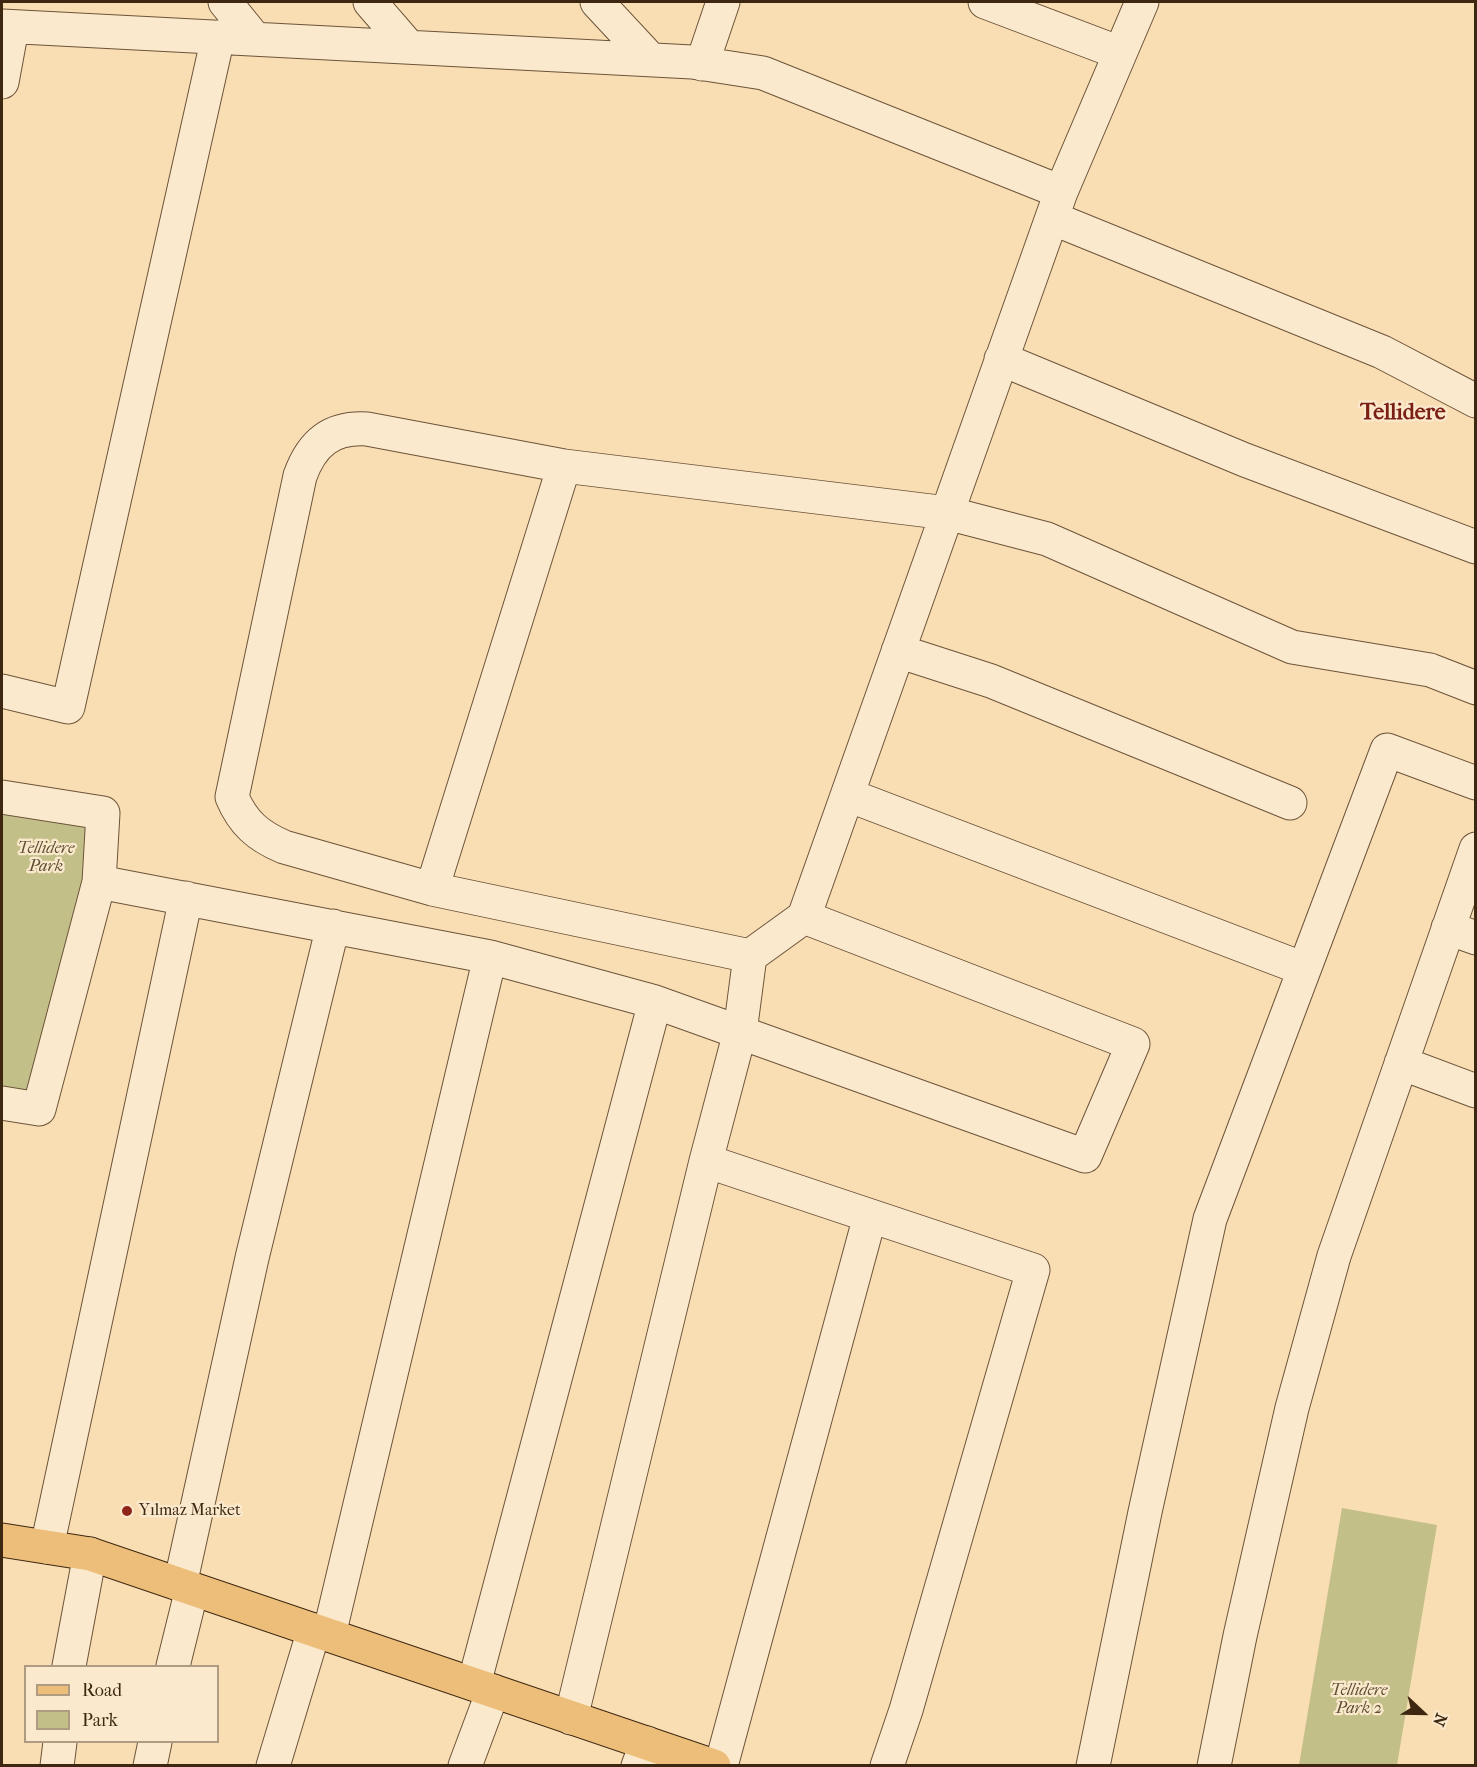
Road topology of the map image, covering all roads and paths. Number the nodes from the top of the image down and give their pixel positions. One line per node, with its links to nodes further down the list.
1 (225, 2): 10 (street)
2 (369, 2): 11 (street)
3 (597, 2): 13 (street)
4 (723, 2): 14 (street)
5 (984, 2): 7 (street)
6 (1142, 2): 12 (street)
7 (1025, 9): 12 (street)
8 (7, 27): 9 (street); 15 (street)
9 (218, 37): 10 (street); 24 (street)
10 (255, 39): 11 (street)
11 (409, 47): 13 (street)
12 (1120, 53): 16 (street)
13 (651, 60): 14 (street)
14 (702, 64): 16 (street)
15 (2, 82)
16 (1056, 205): 17 (street); 18 (street)
17 (1001, 359): 20 (street); 21 (street)
18 (1476, 401)
19 (564, 466): 20 (street); 31 (street); 31 (street)
20 (947, 513): 22 (street); 23 (street)
21 (1476, 547)
22 (898, 651): 26 (street); 28 (street)
23 (1476, 688)
24 (2, 691)
25 (1476, 783): 38 (street)
26 (848, 795): 33 (street); 38 (street)
27 (2, 797): 30 (street)
28 (1290, 803)
29 (1476, 849): 35 (street)
30 (99, 882): 32 (street); 43 (street)
31 (432, 889): 36 (street)
32 (186, 898): 34 (street); 47 (street)
33 (804, 917): 36 (street); 40 (street)
34 (333, 926): 37 (street); 49 (street)
35 (1462, 933): 41 (street)
36 (750, 956): 40 (street)
37 (490, 957): 39 (street); 50 (street)
38 (1304, 969): 65 (street)
39 (655, 1002): 40 (street); 53 (street)
40 (740, 1032): 44 (street)
41 (1401, 1063): 42 (street); 66 (street)
42 (1476, 1091)
43 (2, 1103)
44 (706, 1161): 45 (street); 54 (street)
45 (870, 1216): 63 (street); 64 (street)
46 (2, 1540): 47 (main road)
47 (47, 1547): 48 (main road)
48 (90, 1554): 49 (main road); 51 (street)
49 (186, 1587): 50 (main road); 52 (street)
50 (321, 1633): 53 (main road); 60 (street)
51 (69, 1665)
52 (173, 1665)
53 (483, 1688): 54 (main road); 61 (street)
54 (571, 1718): 57 (main road)
55 (60, 1743): 58 (street)
56 (155, 1743): 59 (street)
57 (643, 1754): 62 (main road)
58 (57, 1766)
59 (150, 1766)
60 (273, 1766)
61 (465, 1766)
62 (714, 1766)
63 (721, 1766)
64 (887, 1766)
65 (1093, 1766)
66 (1214, 1766)

